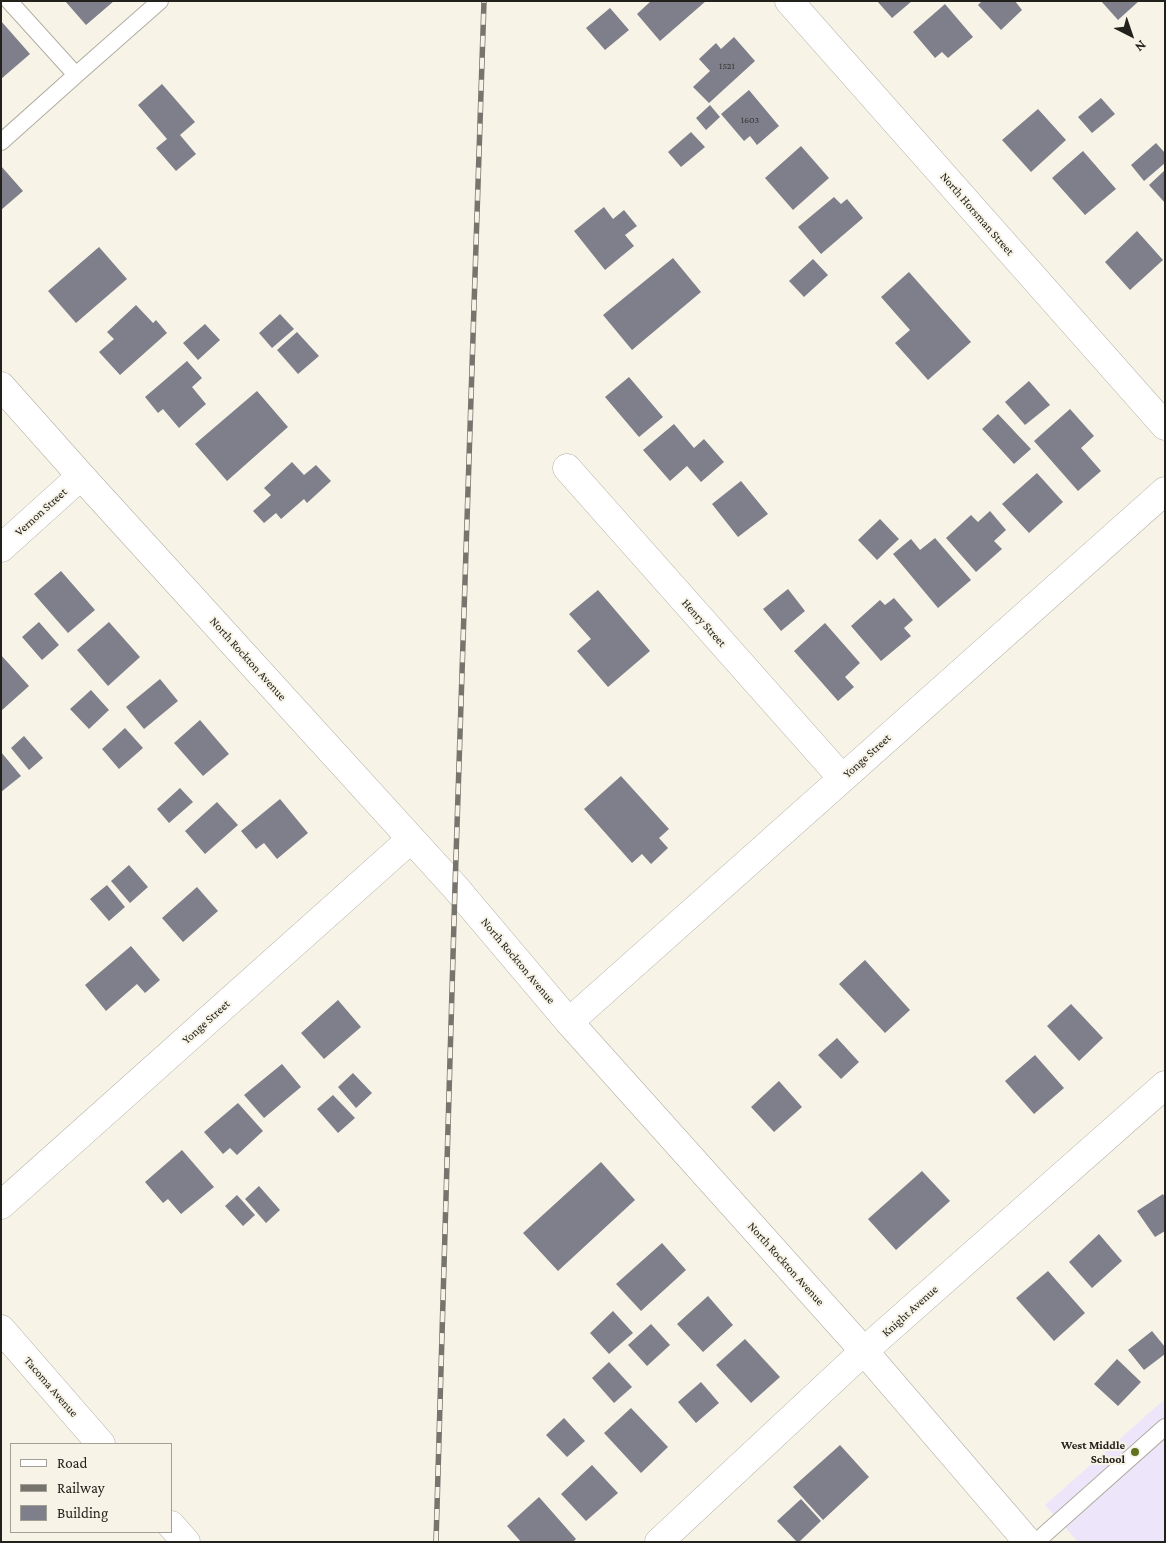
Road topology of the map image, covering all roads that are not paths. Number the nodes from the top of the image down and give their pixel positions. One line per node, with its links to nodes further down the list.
1 (9, 1): 4 (lane)
2 (160, 1): 4 (lane)
3 (790, 1): 7 (street, North Horsman Street)
4 (76, 75): 5 (lane)
5 (1, 142)
6 (1, 386): 9 (street, North Rockton Avenue)
7 (1165, 426)
8 (567, 468): 12 (street, Henry Street)
9 (81, 476): 11 (street, Vernon Street); 13 (street, North Rockton Avenue)
10 (1165, 491): 12 (street, Yonge Street)
11 (1, 548)
12 (842, 778): 14 (street, Yonge Street)
13 (411, 839): 14 (street, North Rockton Avenue); 16 (street, Yonge Street)
14 (569, 1022): 18 (street, North Rockton Avenue)
15 (1165, 1085): 18 (street, Knight Avenue)
16 (1, 1205)
17 (1, 1329): 20 (street, Tacoma Avenue)
18 (864, 1352): 23 (street, Knight Avenue); 24 (street, North Rockton Avenue)
19 (1165, 1427): 25 (lane)
20 (100, 1443)
21 (172, 1526): 22 (street)
22 (186, 1542)
23 (659, 1542)
24 (1028, 1542)
25 (1036, 1542)

